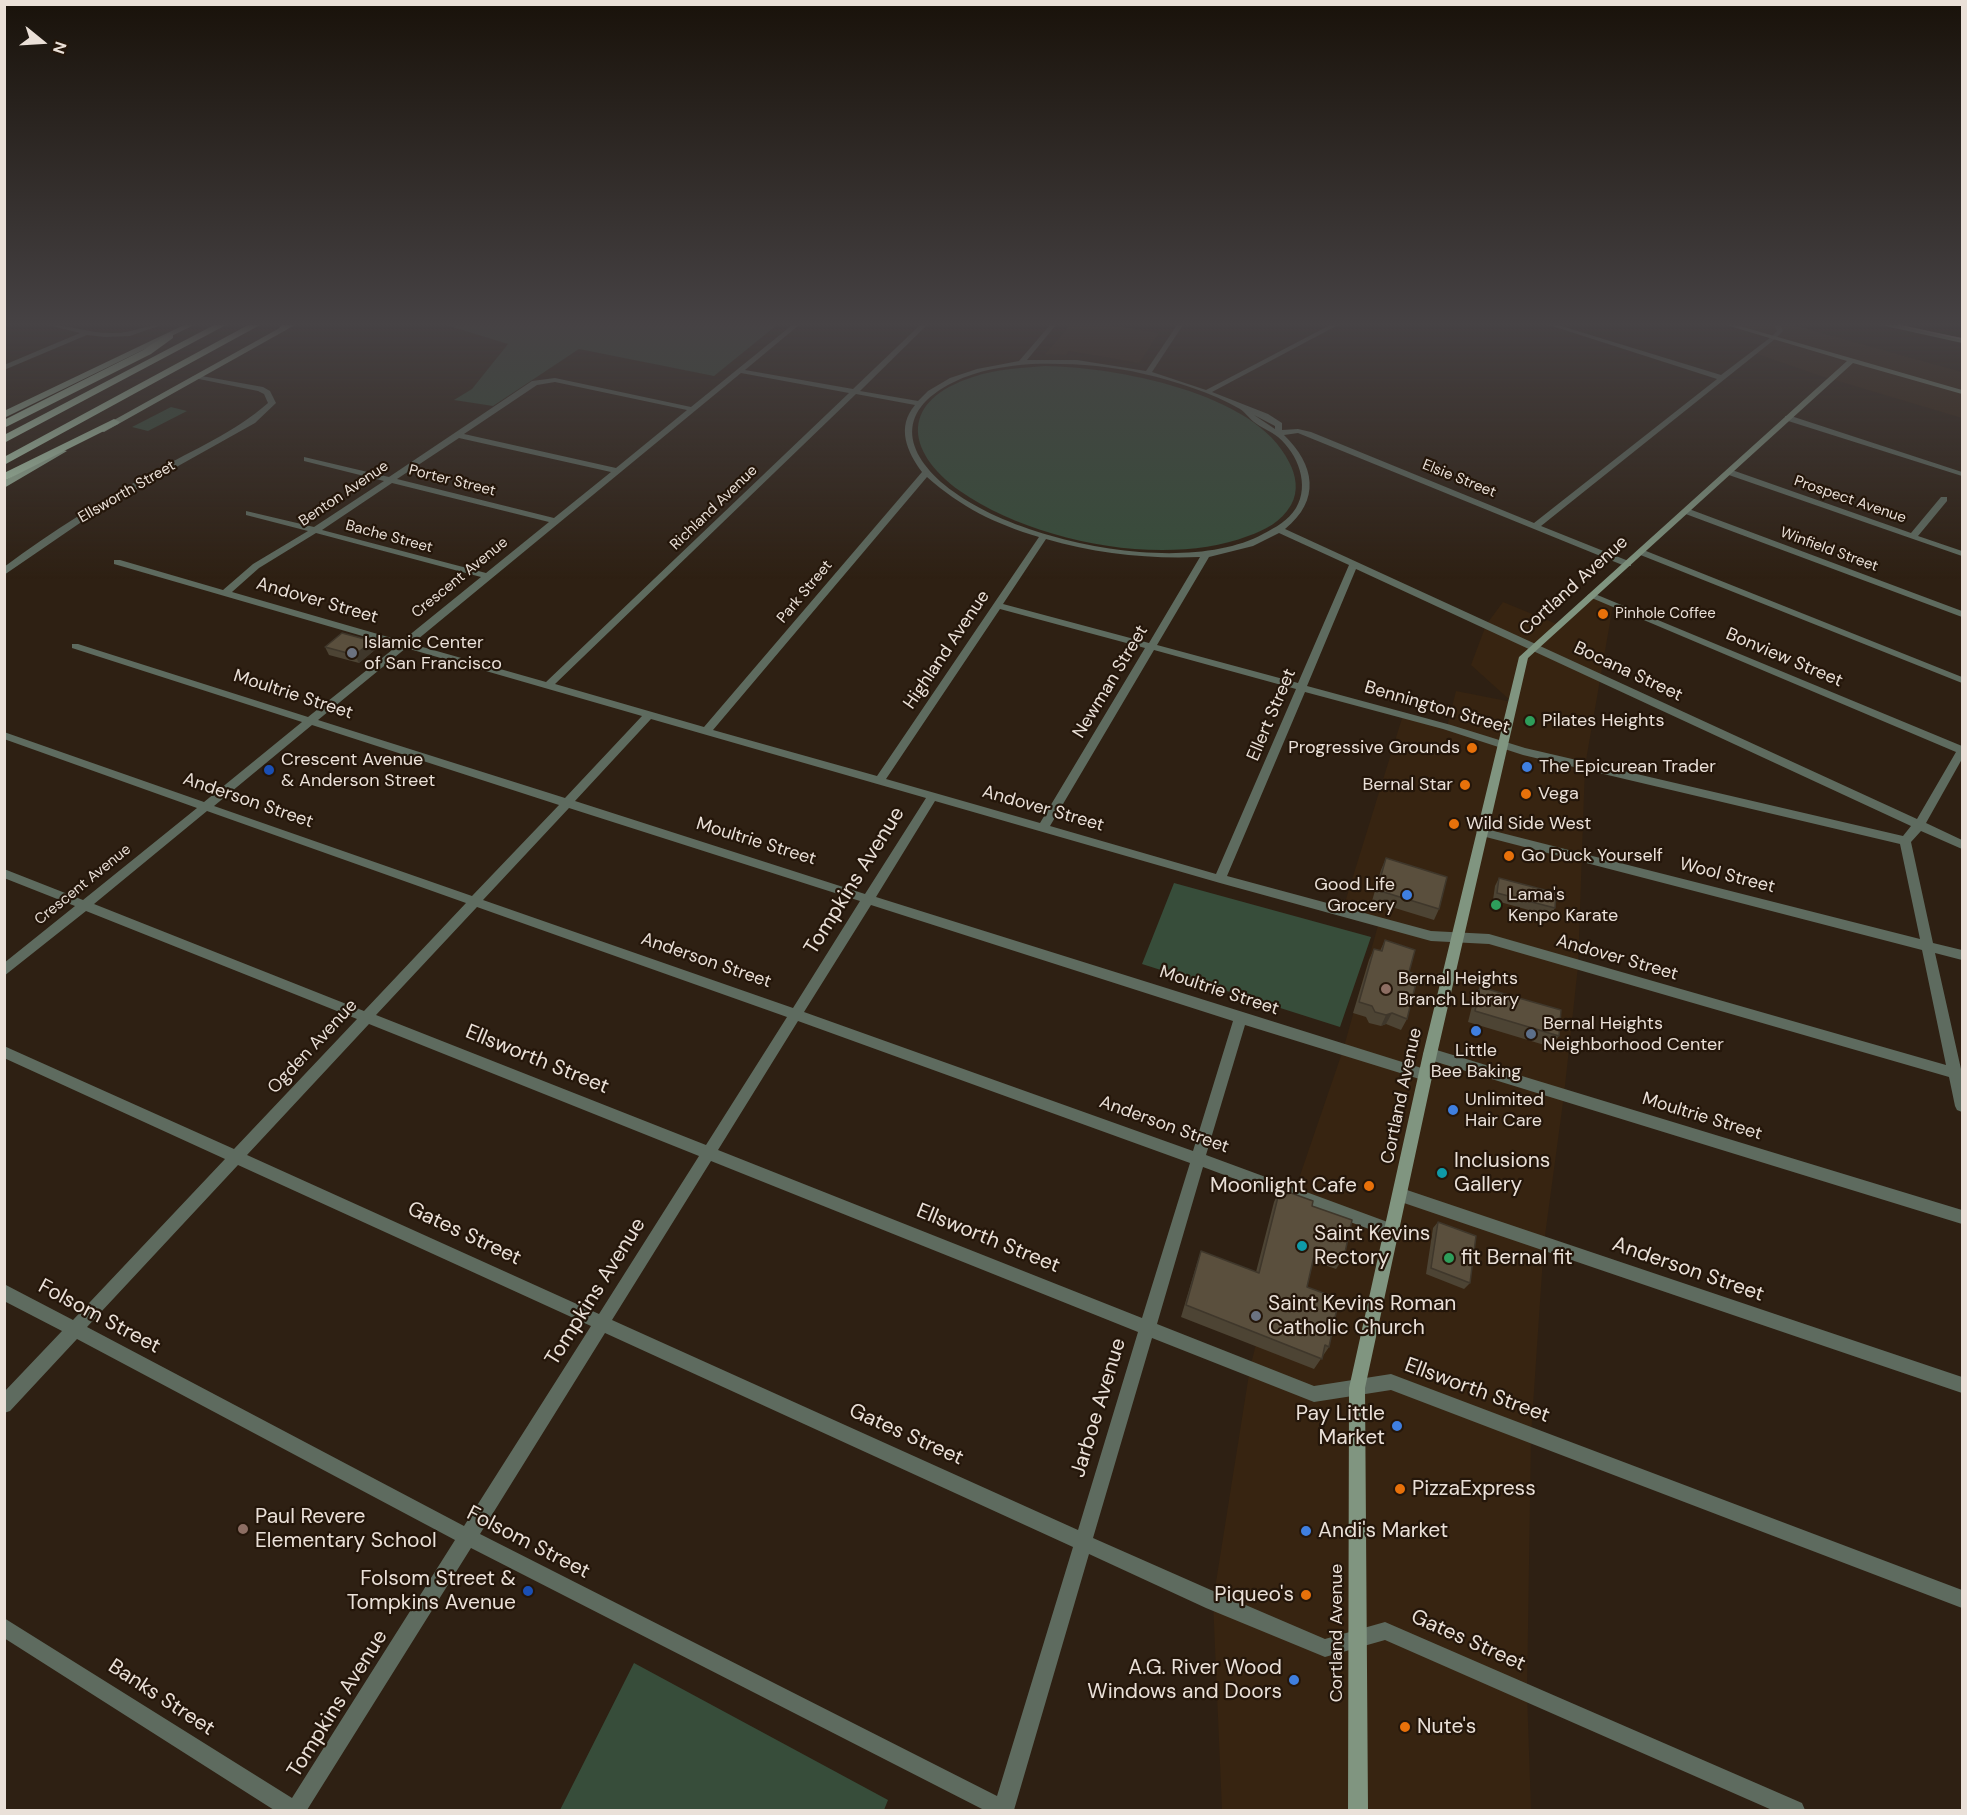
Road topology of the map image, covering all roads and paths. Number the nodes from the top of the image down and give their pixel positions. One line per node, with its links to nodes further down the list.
1 (34, 410): 15 (highway)
2 (61, 410): 18 (highway)
3 (100, 410): 20 (highway)
4 (138, 410): 14 (main road)
5 (265, 410): 43 (street, Ellsworth Street)
6 (496, 410): 17 (street, Benton Avenue)
7 (691, 410): 21 (street, Crescent Avenue)
8 (837, 410): 54 (street, Richland Avenue)
9 (914, 410): 22 (street)
10 (1245, 410): 16 (street)
11 (1682, 410): 32 (street)
12 (1797, 410): 13 (street, Cortland Avenue)
13 (1788, 418): 23 (street, Cortland Avenue); 24 (street)
14 (114, 423): 25 (highway); 27 (main road)
15 (4, 425)
16 (1278, 433): 32 (street, Elsie Street); 33 (street)
17 (457, 435): 21 (street); 26 (street, Benton Avenue)
18 (4, 440)
19 (307, 459): 26 (street, Porter Street)
20 (4, 462)
21 (618, 471): 31 (street, Crescent Avenue)
22 (927, 472): 36 (street); 58 (street, Park Street)
23 (1729, 472): 29 (street, Cortland Avenue); 35 (street, Prospect Avenue)
24 (1962, 474)
25 (4, 478)
26 (390, 479): 31 (street, Porter Street); 34 (street, Benton Avenue)
27 (4, 484)
28 (1944, 499): 35 (street)
29 (1686, 511): 37 (street, Cortland Avenue); 48 (street, Winfield Street)
30 (249, 513): 34 (street, Bache Street)
31 (556, 521): 44 (street, Crescent Avenue)
32 (1535, 526): 42 (street, Elsie Street)
33 (1280, 530): 38 (street); 41 (street, Bocana Street)
34 (314, 531): 44 (street, Bache Street); 45 (street, Benton Avenue)
35 (1913, 536): 39 (street, Prospect Avenue)
36 (1043, 537): 38 (street); 47 (street, Highland Avenue)
37 (1641, 552): 42 (street, Cortland Avenue); 53 (street)
38 (1207, 554): 51 (street, Newman Street)
39 (1962, 554)
40 (117, 562): 45 (street, Andover Street)
41 (1354, 564): 52 (street, Bocana Street); 55 (street, Ellert Street)
42 (1628, 564): 46 (street, Cortland Avenue)
43 (4, 572)
44 (488, 576): 50 (street, Crescent Avenue)
45 (225, 593): 50 (street, Andover Street)
46 (1592, 596): 52 (street, Cortland Avenue); 61 (street, Bonview Street)
47 (997, 605): 51 (street, Bennington Street); 62 (street, Highland Avenue)
48 (1962, 614)
49 (75, 645): 57 (street, Moultrie Street)
50 (404, 645): 54 (street, Andover Street); 57 (street, Crescent Avenue)
51 (1152, 647): 55 (street, Bennington Street); 67 (street, Newman Street)
52 (1535, 647): 60 (street, Cortland Avenue); 66 (street, Bocana Street)
53 (1962, 680)
54 (547, 686): 56 (street, Andover Street)
55 (1301, 688): 60 (street, Bennington Street); 72 (street, Ellert Street)
56 (649, 715): 58 (street, Andover Street); 64 (street, Ogden Avenue)
57 (311, 721): 64 (street, Moultrie Street); 65 (street, Crescent Avenue)
58 (706, 731): 62 (street, Andover Street)
59 (4, 735): 65 (street, Anderson Street)
60 (1503, 743): 68 (street, Cortland Avenue); 69 (street, Bennington Street)
61 (1962, 754): 66 (street)
62 (879, 781): 63 (street, Andover Street)
63 (933, 796): 67 (street, Andover Street); 73 (street, Tompkins Avenue)
64 (566, 803): 73 (street, Moultrie Street); 74 (street, Ogden Avenue)
65 (206, 806): 74 (street, Anderson Street); 75 (street, Crescent Avenue)
66 (1919, 825): 69 (street); 70 (street, Bocana Street)
67 (1043, 828): 72 (street, Andover Street)
68 (1482, 832): 76 (street, Cortland Avenue); 77 (street, Wool Street)
69 (1905, 841): 77 (street)
70 (1962, 845)
71 (4, 873): 75 (street, Ellsworth Street)
72 (1220, 879): 76 (street, Andover Street)
73 (869, 898): 80 (street, Tompkins Avenue); 82 (street, Moultrie Street)
74 (475, 901): 80 (street, Anderson Street); 81 (street, Ogden Avenue)
75 (85, 905): 79 (street, Crescent Avenue); 81 (street, Ellsworth Street)
76 (1457, 937): 84 (street, Cortland Avenue); 85 (street, Andover Street)
77 (1928, 947): 78 (street, Wool Street); 85 (street)
78 (1962, 955)
79 (4, 971)
80 (796, 1013): 88 (street, Tompkins Avenue); 90 (street, Anderson Street)
81 (367, 1017): 88 (street, Ellsworth Street); 89 (street, Ogden Avenue)
82 (1240, 1018): 86 (street, Moultrie Street); 90 (street, Jarboe Avenue)
83 (4, 1052): 89 (street, Gates Street)
84 (1430, 1054): 86 (street, Cortland Avenue); 92 (street, Moultrie Street)
85 (1959, 1074): 87 (street)
86 (1426, 1075): 91 (street, Cortland Avenue)
87 (1962, 1106)
88 (708, 1153): 95 (street, Tompkins Avenue); 96 (street, Ellsworth Street)
89 (237, 1157): 95 (street, Gates Street); 97 (street, Ogden Avenue)
90 (1198, 1157): 93 (street, Anderson Street); 96 (street, Jarboe Avenue)
91 (1401, 1195): 93 (street, Cortland Avenue); 98 (street, Anderson Street)
92 (1962, 1217)
93 (1393, 1231): 99 (street, Cortland Avenue)
94 (4, 1292): 97 (street, Folsom Street)
95 (602, 1323): 101 (street, Tompkins Avenue); 102 (street, Gates Street)
96 (1147, 1326): 99 (street, Ellsworth Street); 102 (street, Jarboe Avenue)
97 (75, 1329): 100 (street, Ogden Avenue); 101 (street, Folsom Street)
98 (1962, 1385)
99 (1357, 1388): 103 (street, Ellsworth Street); 105 (street, Cortland Avenue)
100 (4, 1405)
101 (467, 1538): 106 (street, Tompkins Avenue); 107 (street, Folsom Street)
102 (1082, 1541): 105 (street, Gates Street); 107 (street, Jarboe Avenue)
103 (1962, 1599)
104 (4, 1627): 106 (street, Banks Street)
105 (1356, 1639): 108 (street, Cortland Avenue); 109 (street, Gates Street)
106 (294, 1810)
107 (1003, 1810)
108 (1358, 1810)
109 (1795, 1810)

